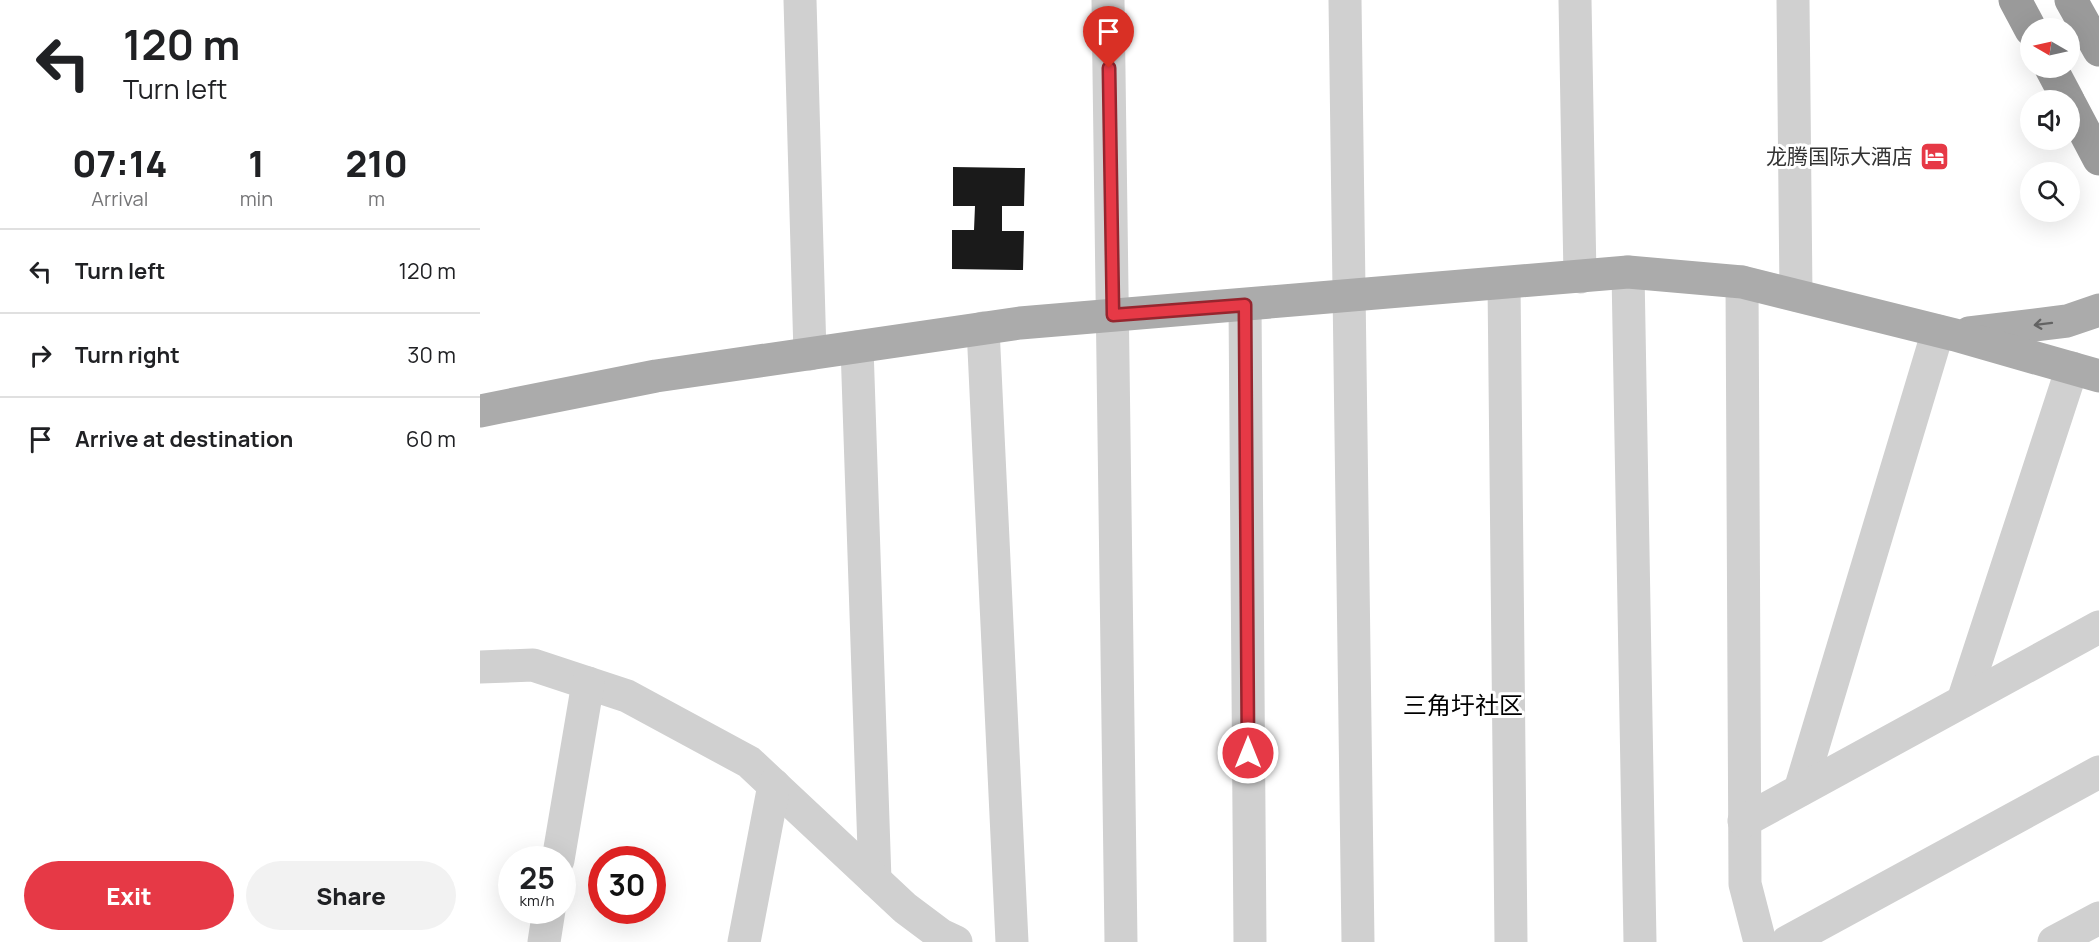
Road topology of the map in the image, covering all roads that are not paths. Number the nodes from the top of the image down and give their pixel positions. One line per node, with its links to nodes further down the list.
1 (800, 0): 24 (street)
2 (1108, 0): 20 (street)
3 (1345, 0): 17 (street)
4 (1575, 0): 13 (street)
5 (1793, 0): 16 (street)
6 (2015, 0): 8 (highway)
7 (2071, 0): 9 (highway)
8 (2025, 18)
9 (2099, 50)
10 (2080, 123): 11 (highway)
11 (2099, 159)
12 (1628, 272): 13 (main road); 14 (main road); 47 (street)
13 (1580, 277): 15 (main road)
14 (1742, 282): 16 (main road); 34 (street)
15 (1504, 283): 17 (main road); 46 (street)
16 (1796, 295): 22 (main road)
17 (1350, 296): 18 (main road); 45 (street)
18 (1245, 305): 20 (main road); 44 (street)
19 (2099, 310): 22 (main road, one-way to 22)
20 (1113, 315): 21 (main road); 43 (street)
21 (983, 328): 23 (main road); 42 (street)
22 (1946, 333): 25 (main road); 33 (street)
23 (857, 347): 24 (main road); 36 (street)
24 (810, 354): 26 (main road)
25 (2086, 372): 30 (street)
26 (480, 411)
27 (2099, 627): 30 (street)
28 (480, 667): 29 (street)
29 (588, 683): 32 (street); 35 (street)
30 (1963, 701): 33 (street)
31 (2099, 772): 49 (street)
32 (774, 785): 36 (street); 40 (street)
33 (1800, 790): 34 (street)
34 (1744, 821): 48 (street)
35 (560, 846)
36 (875, 880): 41 (street)
37 (2099, 918): 50 (street)
38 (547, 924): 39 (street)
39 (544, 942)
40 (744, 942)
41 (957, 942)
42 (1012, 942)
43 (1121, 942)
44 (1250, 942)
45 (1358, 942)
46 (1511, 942)
47 (1640, 942)
48 (1760, 942)
49 (1787, 942)
50 (2054, 942)

